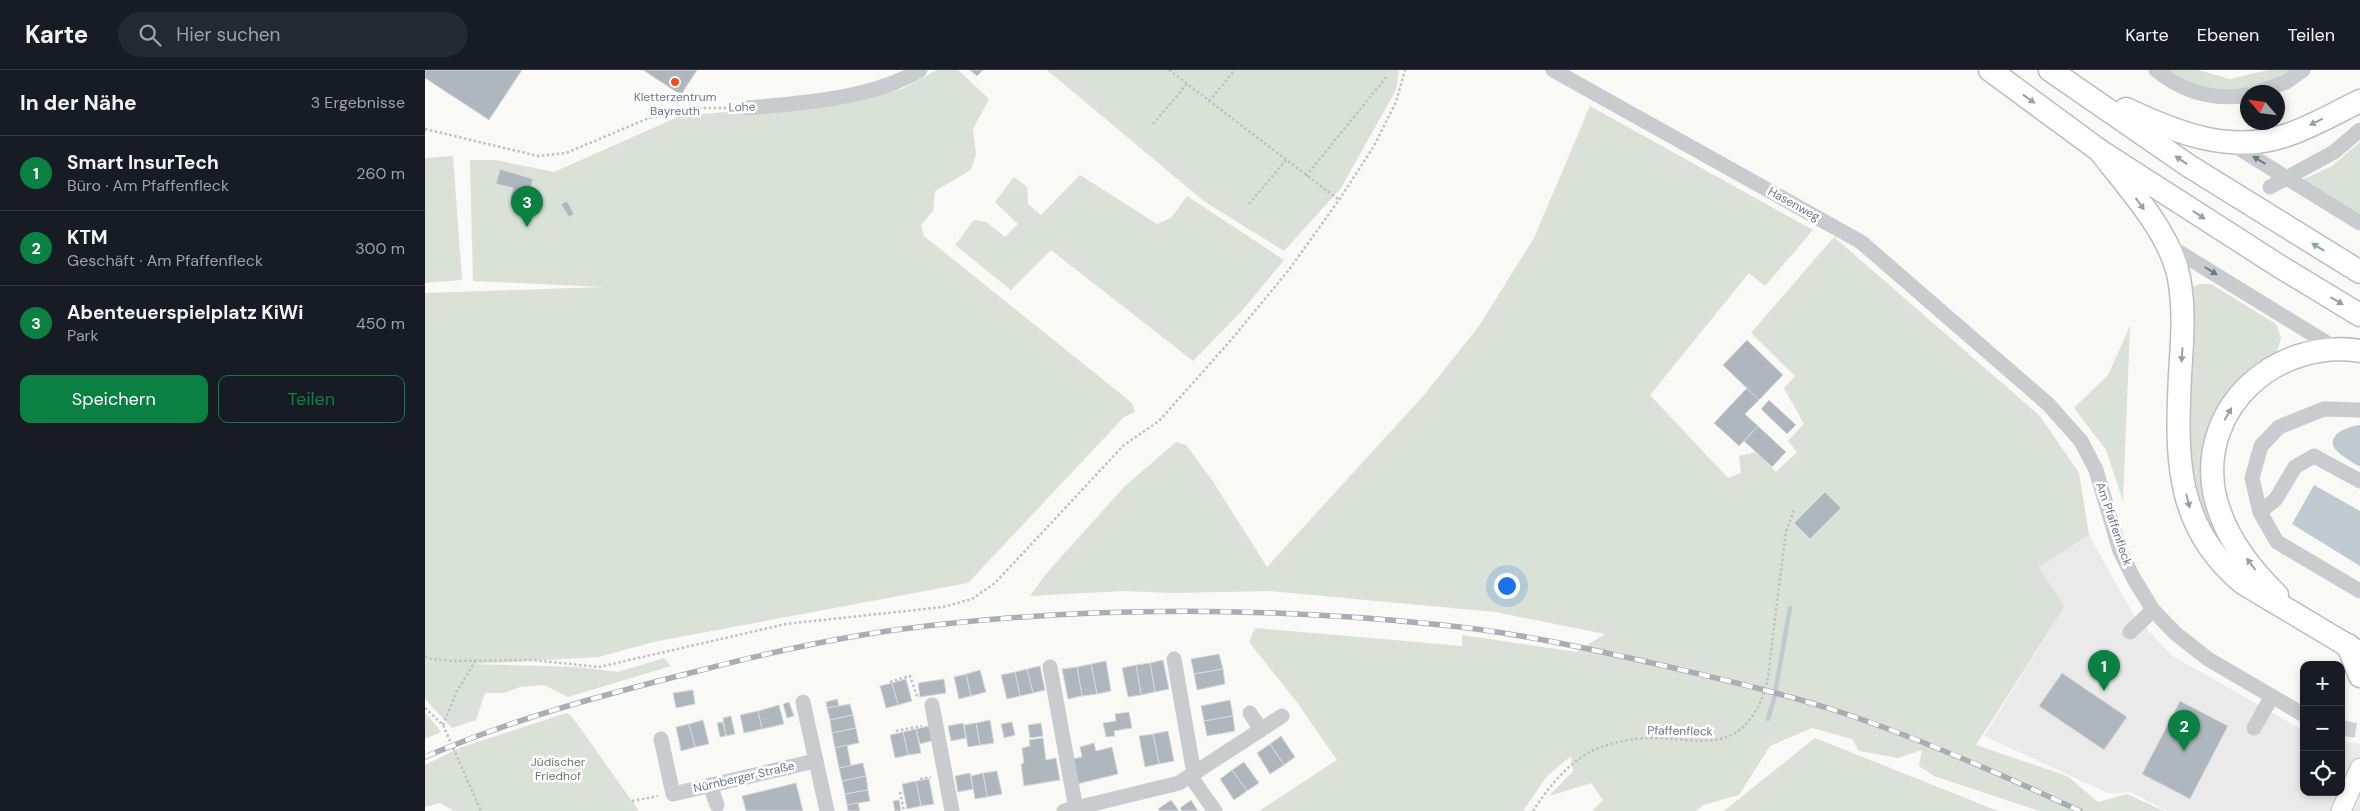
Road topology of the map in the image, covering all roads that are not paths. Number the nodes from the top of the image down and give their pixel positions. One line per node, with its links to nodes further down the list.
1 (920, 70): 10 (street, Lohe)
2 (1553, 70): 22 (street, Hasenweg)
3 (1990, 70): 13 (highway, one-way to 13)
4 (2156, 70): 8 (street)
5 (2303, 70): 7 (street)
6 (2057, 75): 12 (highway); 18 (highway, one-way to 6)
7 (2278, 85)
8 (2240, 96)
9 (2360, 101): 12 (highway, one-way to 12)
10 (747, 108)
11 (2360, 130): 14 (street)
12 (2230, 142): 14 (street, one-way to 12)
13 (2100, 151): 17 (highway, one-way to 17); 19 (highway, one-way to 19)
14 (2287, 177): 15 (street); 16 (street)
15 (2270, 187)
16 (2360, 223)
17 (2169, 246): 20 (street, one-way to 20); 28 (highway, one-way to 28)
18 (2360, 272)
19 (2360, 315)
20 (2335, 348): 21 (highway); 28 (highway, one-way to 20)
21 (2360, 351)
22 (2010, 372): 27 (street, Am Pfaffenfleck)
23 (2360, 410): 25 (street)
24 (2360, 481): 25 (street)
25 (2260, 512): 26 (street)
26 (2360, 591)
27 (2153, 610): 29 (street); 34 (street, Am Pfaffenfleck)
28 (2295, 613): 30 (highway)
29 (2130, 632)
30 (2356, 647): 33 (highway)
31 (1174, 659): 45 (street)
32 (1050, 667): 48 (street)
33 (2360, 676)
34 (2271, 696): 37 (street, Am Pfaffenfleck); 40 (street)
35 (803, 702): 43 (street)
36 (931, 705): 50 (street)
37 (2300, 712)
38 (1250, 713): 41 (street)
39 (1282, 716): 41 (street)
40 (2254, 728)
41 (1261, 730): 45 (street)
42 (661, 739): 46 (street, Nürnberger Straße)
43 (815, 761): 46 (street, Nürnberger Straße); 49 (street)
44 (2360, 768): 52 (main road)
45 (1193, 775): 48 (street); 51 (street)
46 (709, 785): 47 (street)
47 (717, 805)
48 (1070, 810)
49 (827, 811)
50 (953, 811)
51 (1215, 811)
52 (2341, 811)

